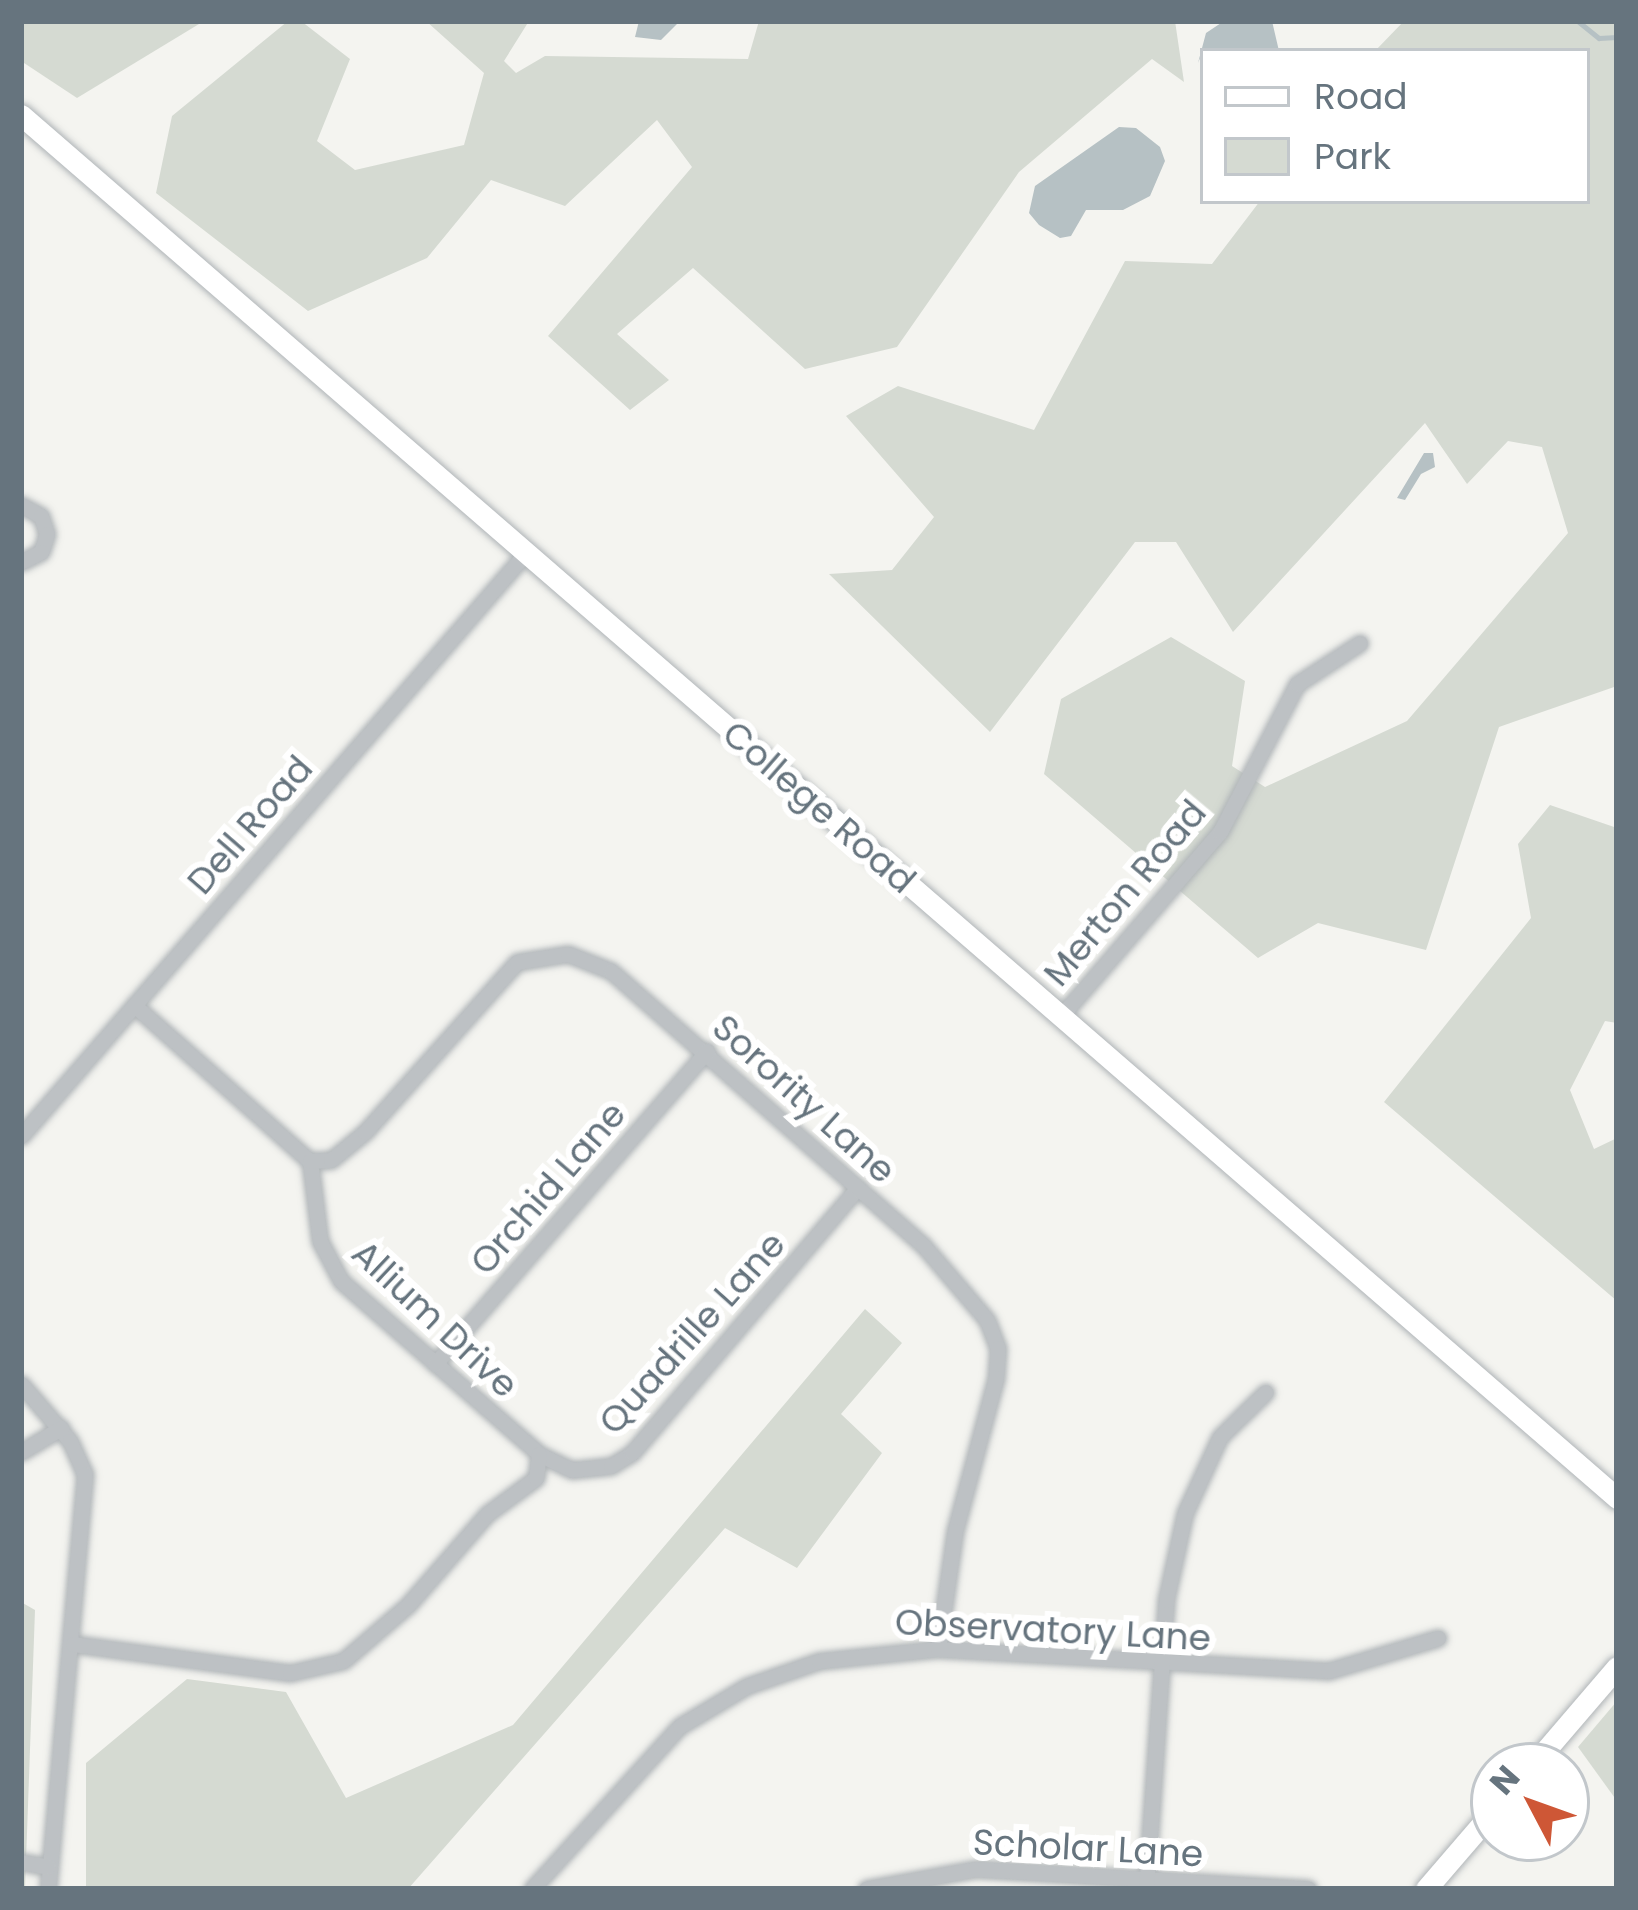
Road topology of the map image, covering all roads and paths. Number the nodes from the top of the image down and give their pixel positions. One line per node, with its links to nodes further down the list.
1 (21, 115): 3 (street, College Road)
2 (21, 505): 4 (street)
3 (525, 554): 6 (street, Dell Road); 7 (street, College Road)
4 (21, 562)
5 (1360, 644): 7 (street, Merton Road)
6 (134, 1005): 9 (street, Dell Road); 10 (street)
7 (1061, 1016): 18 (street, College Road)
8 (707, 1051): 10 (street, Sorority Lane); 11 (street, Sorority Lane); 12 (street, Orchid Lane)
9 (21, 1136)
10 (310, 1161): 12 (street, Allium Drive)
11 (859, 1187): 17 (street, Quadrille Lane); 21 (street, Sorority Lane)
12 (435, 1364): 17 (street, Allium Drive)
13 (21, 1384): 15 (street)
14 (1266, 1392): 22 (street)
15 (61, 1427): 16 (street); 20 (street)
16 (21, 1452)
17 (539, 1454): 20 (street)
18 (1617, 1498)
19 (1438, 1638): 22 (street, Observatory Lane)
20 (73, 1644): 27 (street)
21 (938, 1649): 22 (street, Observatory Lane); 30 (street, Observatory Lane)
22 (1159, 1667): 28 (street)
23 (1617, 1667): 24 (street)
24 (1553, 1742)
25 (1470, 1838): 33 (street)
26 (21, 1862): 27 (street)
27 (48, 1867): 29 (street)
28 (1146, 1885): 31 (street, Scholar Lane); 32 (street, Scholar Lane)
29 (48, 1889)
30 (532, 1889)
31 (866, 1889)
32 (1308, 1889)
33 (1426, 1889)

